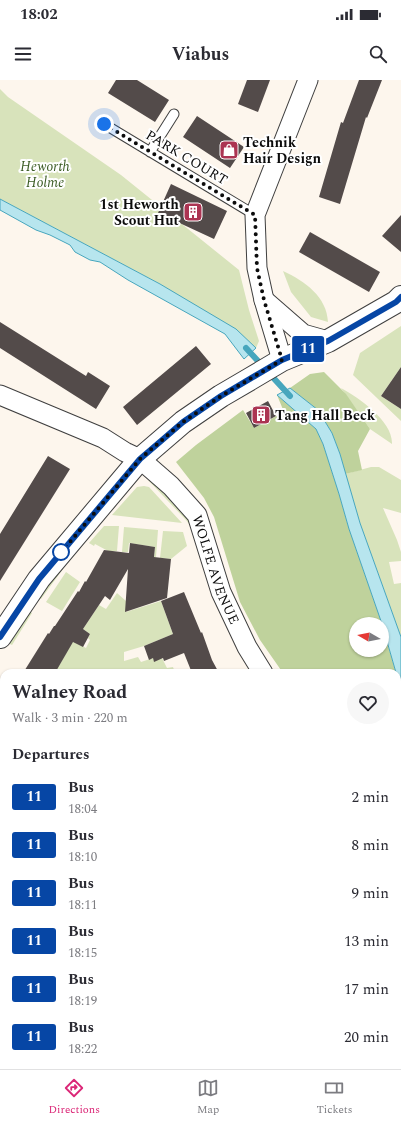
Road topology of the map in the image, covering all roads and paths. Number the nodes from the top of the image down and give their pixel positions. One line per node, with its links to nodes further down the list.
1 (308, 80): 5 (street)
2 (174, 114): 4 (lane)
3 (104, 124): 4 (lane, PARK COURT)
4 (150, 152): 5 (lane, PARK COURT)
5 (255, 215): 7 (street)
6 (401, 297): 8 (street)
7 (264, 300): 8 (street); 9 (street)
8 (328, 341): 9 (street)
9 (282, 360): 11 (street)
10 (0, 395): 11 (street, WOLFE AVENUE)
11 (140, 459): 12 (street); 13 (street, WOLFE AVENUE)
12 (0, 637)
13 (260, 669)

